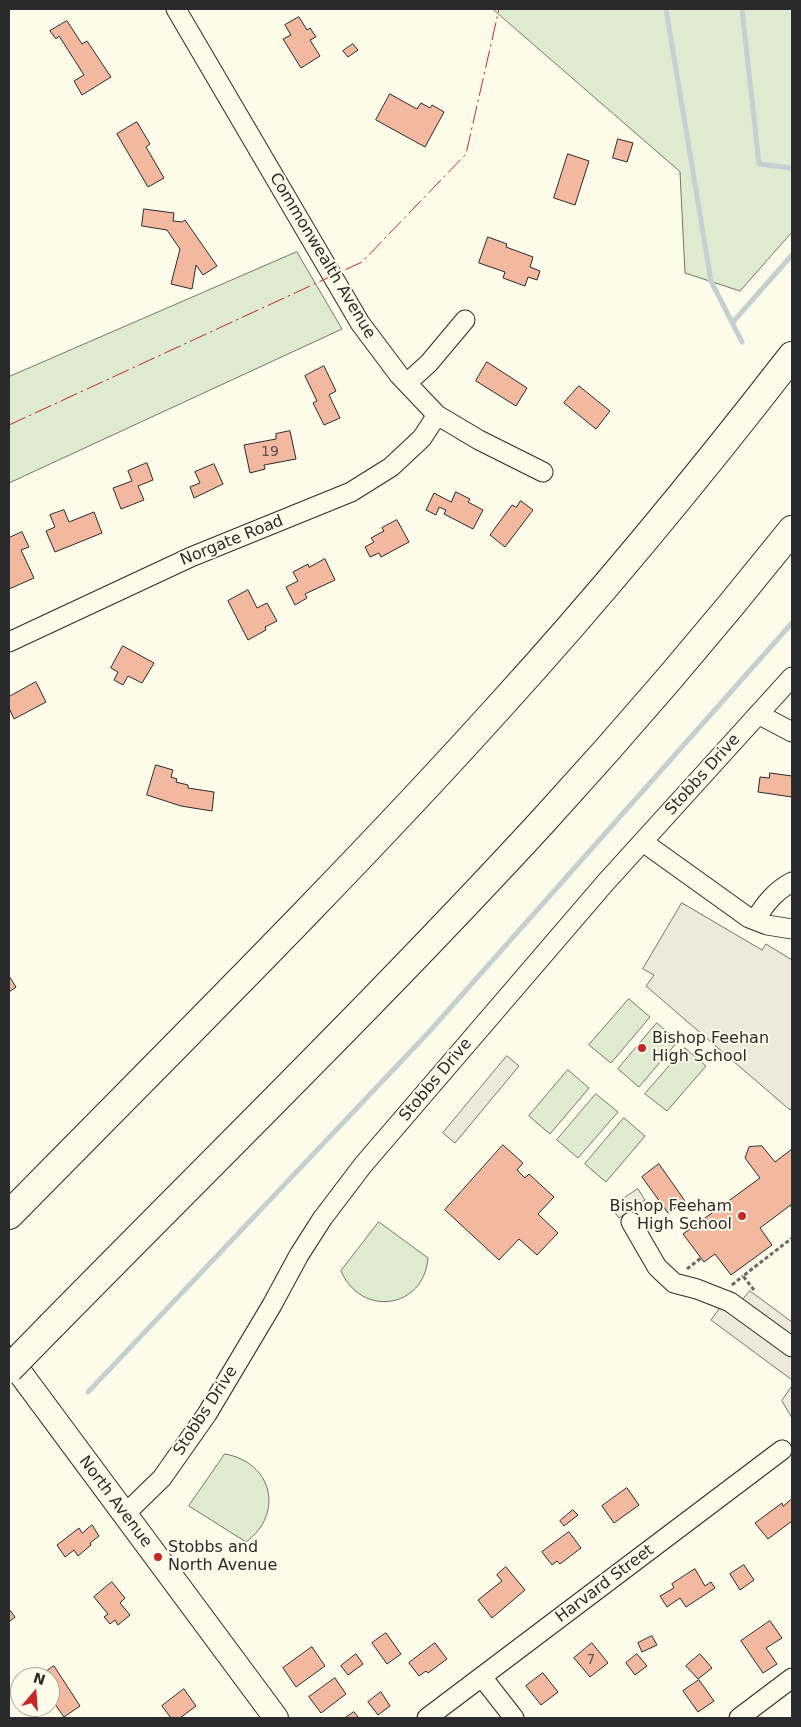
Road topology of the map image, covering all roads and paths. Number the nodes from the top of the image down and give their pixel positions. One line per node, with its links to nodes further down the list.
1 (176, 9): 4 (street, Commonwealth Avenue)
2 (465, 320): 4 (street)
3 (792, 356): 16 (highway)
4 (406, 383): 5 (street, Commonwealth Avenue)
5 (437, 415): 6 (street, Commonwealth Avenue); 8 (street, Norgate Road)
6 (543, 472)
7 (792, 530): 22 (highway, bridge)
8 (9, 642)
9 (792, 677): 10 (street, Stobbs Drive)
10 (758, 714): 11 (street); 12 (street, Stobbs Drive)
11 (792, 732)
12 (643, 842): 14 (street); 24 (street, Stobbs Drive)
13 (792, 882): 14 (street)
14 (755, 920): 15 (street)
15 (792, 929)
16 (9, 1215)
17 (631, 1222): 20 (street)
18 (792, 1238): 19 (path)
19 (754, 1290)
20 (792, 1347)
21 (9, 1358): 24 (main road, North Avenue)
22 (9, 1369)
23 (782, 1450): 25 (street, Harvard Street)
24 (124, 1515): 27 (main road, North Avenue)
25 (482, 1677): 28 (street, Harvard Street); 29 (street)
26 (792, 1678): 30 (street)
27 (276, 1718)
28 (427, 1718)
29 (514, 1718)
30 (739, 1718)

